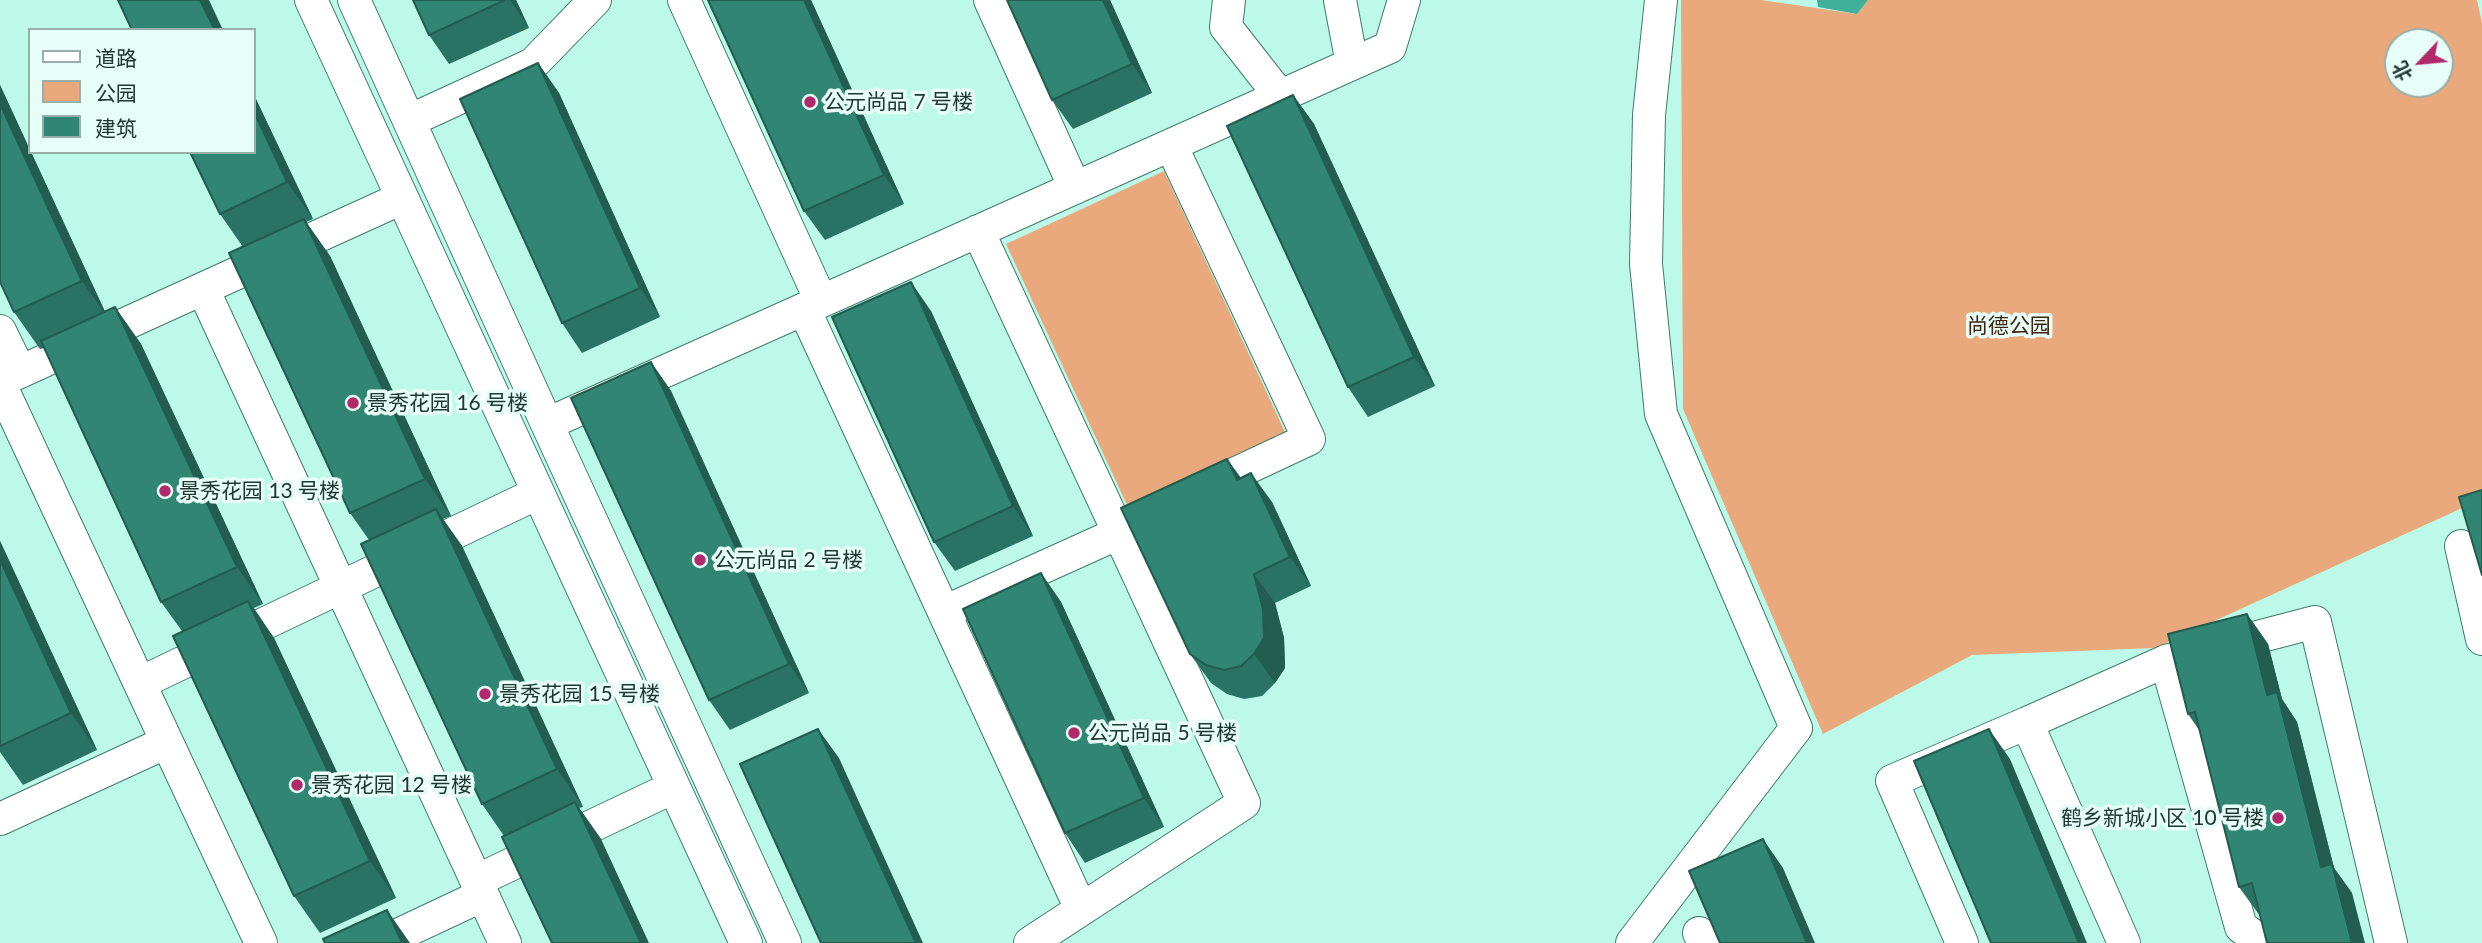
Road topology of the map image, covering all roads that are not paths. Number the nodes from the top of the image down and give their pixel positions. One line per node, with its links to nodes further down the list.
1 (311, 0): 15 (street)
2 (354, 0): 12 (street)
3 (595, 0): 12 (street)
4 (684, 0): 18 (street)
5 (990, 0): 14 (street)
6 (1229, 0): 11 (street)
7 (1340, 0): 10 (street)
8 (1404, 0): 10 (street)
9 (1661, 0): 42 (street)
10 (1352, 64): 11 (street)
11 (1279, 96): 13 (street)
12 (409, 121): 21 (street)
13 (1171, 145): 14 (street); 23 (street)
14 (1075, 188): 16 (street)
15 (402, 198): 17 (street); 22 (street)
16 (978, 231): 18 (street); 23 (street)
17 (203, 289): 20 (street); 25 (street)
18 (813, 305): 21 (street); 26 (street)
19 (0, 331): 20 (street)
20 (6, 379): 29 (street)
21 (547, 424): 40 (street)
22 (538, 493): 25 (street); 32 (street)
23 (1118, 531): 26 (street); 35 (street)
24 (2461, 546): 27 (street)
25 (340, 587): 29 (street); 34 (street)
26 (944, 612): 35 (street)
27 (2482, 639)
28 (2166, 662): 30 (street); 45 (street); 46 (street)
29 (140, 683): 31 (street)
30 (2027, 723): 43 (street); 44 (street)
31 (167, 742): 33 (street); 36 (street)
32 (674, 787): 34 (street); 39 (street)
33 (3, 810)
34 (480, 888): 37 (street); 38 (street)
35 (1081, 909): 41 (street)
36 (261, 943)
37 (381, 943)
38 (505, 943)
39 (746, 943)
40 (785, 943)
41 (1030, 943)
42 (1632, 943)
43 (1962, 943)
44 (2124, 943)
45 (2259, 943)
46 (2391, 943)

